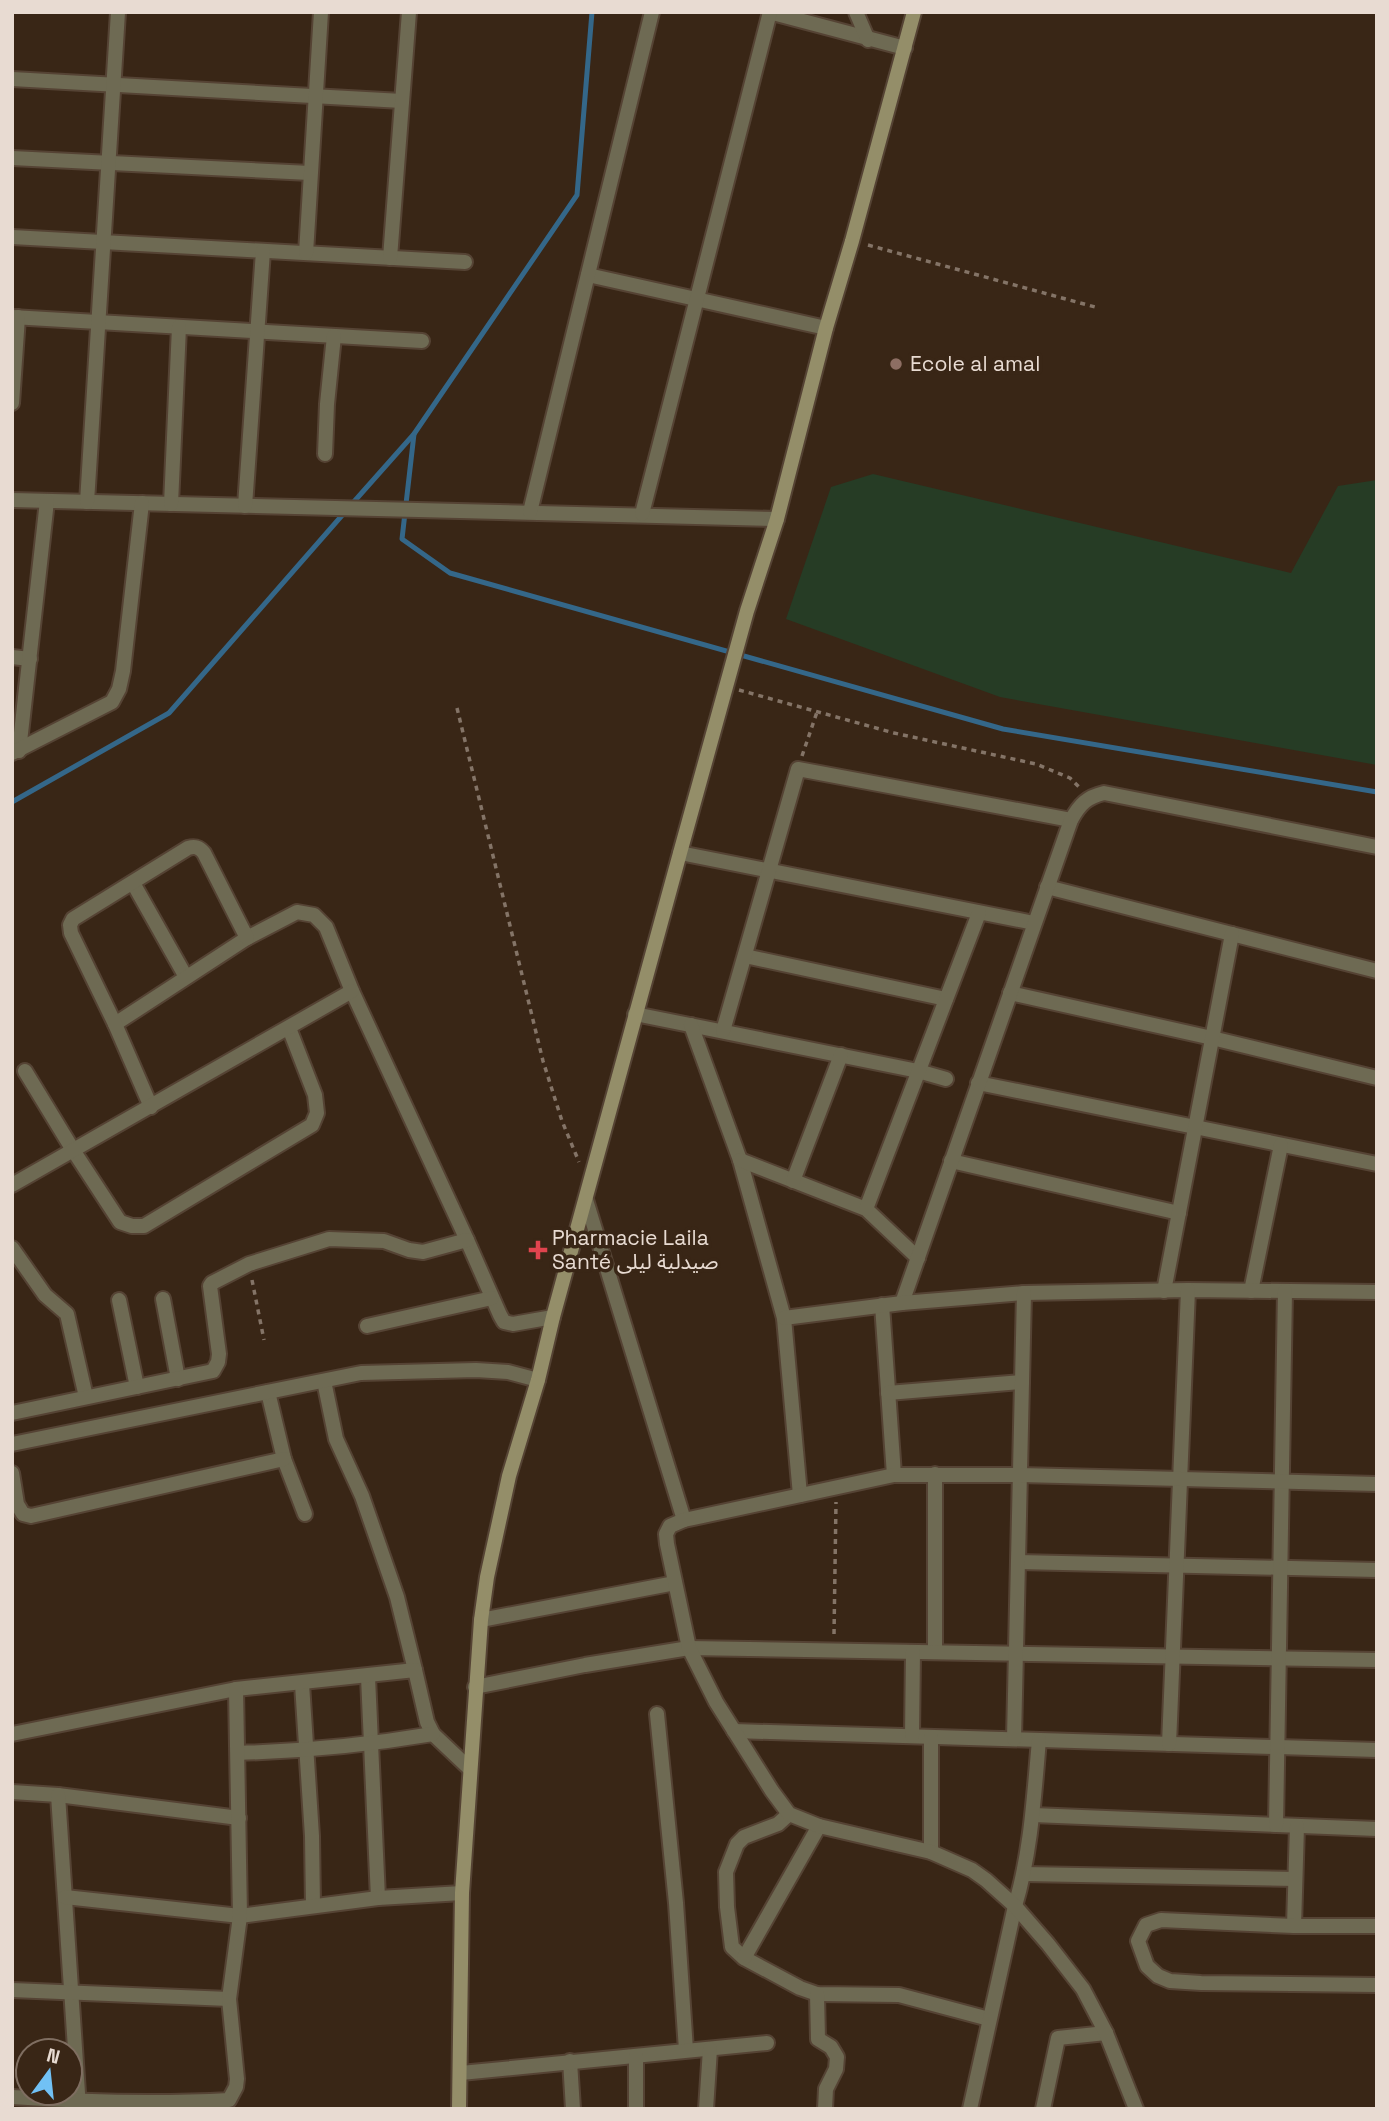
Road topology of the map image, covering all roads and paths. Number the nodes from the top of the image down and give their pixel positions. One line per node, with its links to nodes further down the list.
1 (118, 12): 11 (street)
2 (321, 12): 12 (street)
3 (409, 12): 13 (street)
4 (652, 12): 24 (street)
5 (769, 12): 8 (street); 25 (street)
6 (856, 12): 8 (street)
7 (914, 12): 9 (street)
8 (868, 40): 9 (street)
9 (905, 48): 18 (street)
10 (12, 79): 11 (street)
11 (113, 85): 12 (street); 15 (street)
12 (316, 96): 13 (street); 16 (street)
13 (402, 101): 22 (street)
14 (12, 158): 15 (street)
15 (108, 163): 16 (street); 19 (street)
16 (310, 173): 21 (street)
17 (12, 237): 19 (street)
18 (852, 241): 26 (path); 30 (street)
19 (103, 242): 20 (street); 28 (street)
20 (263, 251): 21 (street); 31 (street)
21 (306, 253): 22 (street)
22 (390, 258): 23 (street)
23 (464, 262)
24 (588, 275): 25 (street); 42 (street)
25 (697, 299): 30 (street); 43 (street)
26 (1095, 307)
27 (15, 317): 28 (street); 34 (street)
28 (98, 322): 29 (street); 38 (street)
29 (179, 327): 31 (street); 40 (street)
30 (826, 327): 44 (street)
31 (258, 332): 32 (street); 41 (street)
32 (334, 336): 33 (street); 35 (street)
33 (422, 341)
34 (12, 402)
35 (325, 454)
36 (12, 500): 37 (street)
37 (47, 501): 38 (street); 46 (street)
38 (87, 502): 39 (street)
39 (142, 503): 40 (street); 50 (street)
40 (171, 504): 41 (street)
41 (245, 506): 42 (street)
42 (530, 512): 43 (street)
43 (642, 514): 44 (street)
44 (777, 519): 47 (street)
45 (12, 657): 46 (street)
46 (30, 659): 50 (street)
47 (727, 687): 49 (path); 55 (street)
48 (457, 708): 90 (path)
49 (817, 712): 51 (path); 52 (path)
50 (16, 752)
51 (798, 769): 53 (street); 56 (street)
52 (1088, 797): 53 (street); 54 (street)
53 (1070, 820): 58 (street)
54 (1377, 847)
55 (680, 853): 56 (street); 69 (street)
56 (769, 871): 59 (street); 63 (street)
57 (134, 883): 62 (street); 65 (street); 70 (street)
58 (1047, 887): 60 (street); 61 (street)
59 (979, 913): 60 (street); 68 (street)
60 (1034, 923): 67 (street)
61 (1232, 934): 64 (street); 74 (street)
62 (247, 938): 65 (street); 66 (street)
63 (745, 956): 68 (street); 73 (street)
64 (1377, 971)
65 (186, 977): 70 (street)
66 (352, 991): 72 (street); 93 (street)
67 (1010, 993): 74 (street); 80 (street)
68 (946, 999): 77 (street)
69 (635, 1014): 71 (street); 90 (street)
70 (115, 1024): 81 (street)
71 (691, 1025): 73 (street); 85 (street)
72 (289, 1028): 81 (street); 84 (street)
73 (723, 1031): 75 (street)
74 (1212, 1038): 78 (street); 82 (street)
75 (841, 1055): 77 (street); 88 (street)
76 (25, 1071): 84 (street)
77 (918, 1071): 79 (street); 91 (street)
78 (1377, 1077)
79 (946, 1079)
80 (978, 1083): 82 (street); 86 (street)
81 (151, 1107): 84 (street)
82 (1195, 1127): 83 (street); 92 (street)
83 (1281, 1145): 87 (street); 98 (street)
84 (73, 1150): 89 (street)
85 (740, 1160): 88 (street); 109 (street)
86 (951, 1161): 92 (street); 95 (street)
87 (1377, 1164)
88 (793, 1181): 91 (street)
89 (12, 1185)
90 (588, 1193): 108 (street); 133 (street)
91 (866, 1209): 95 (street)
92 (1179, 1213): 99 (street)
93 (467, 1240): 96 (street); 103 (street)
94 (12, 1248): 119 (street)
95 (918, 1258): 106 (street)
96 (249, 1264): 111 (path); 112 (street)
97 (1188, 1290): 98 (street); 99 (street); 127 (street)
98 (1251, 1290): 100 (street)
99 (1164, 1291): 102 (street)
100 (1285, 1291): 101 (street); 128 (street)
101 (1377, 1292)
102 (1024, 1293): 106 (street); 115 (street)
103 (492, 1298): 108 (street); 110 (street)
104 (163, 1299): 112 (street)
105 (119, 1300): 116 (street)
106 (902, 1303): 107 (street)
107 (882, 1305): 109 (street); 118 (street)
108 (553, 1317): 113 (street)
109 (784, 1318): 131 (street)
110 (367, 1326)
111 (264, 1340)
112 (178, 1379): 116 (street)
113 (538, 1380): 114 (street); 139 (street)
114 (324, 1381): 117 (street); 148 (street)
115 (1022, 1382): 118 (street); 126 (street)
116 (137, 1387): 119 (street)
117 (268, 1392): 121 (street); 122 (street)
118 (888, 1393): 125 (street)
119 (86, 1397): 120 (street)
120 (12, 1413)
121 (12, 1444)
122 (284, 1459): 123 (street); 132 (street)
123 (12, 1473)
124 (935, 1474): 125 (street); 126 (street); 143 (street)
125 (894, 1475): 130 (street)
126 (1020, 1475): 127 (street); 134 (street)
127 (1180, 1478): 128 (street); 135 (street)
128 (1282, 1481): 129 (street); 136 (street)
129 (1377, 1484)
130 (837, 1487): 131 (street); 141 (path)
131 (800, 1495): 133 (street)
132 (305, 1514)
133 (684, 1520): 138 (street)
134 (1018, 1562): 135 (street); 144 (street)
135 (1176, 1565): 136 (street); 145 (street)
136 (1280, 1568): 137 (street); 146 (street)
137 (1377, 1570)
138 (675, 1583): 139 (street); 140 (street)
139 (481, 1620): 151 (street)
140 (689, 1648): 141 (street); 151 (street); 154 (street)
141 (834, 1650): 142 (street)
142 (913, 1652): 143 (street); 157 (street)
143 (934, 1652): 144 (street)
144 (1016, 1653): 145 (street); 159 (street)
145 (1172, 1656): 146 (street); 161 (street)
146 (1279, 1658): 147 (street); 163 (street)
147 (1377, 1660)
148 (415, 1670): 149 (street); 156 (street)
149 (368, 1677): 150 (street); 162 (street)
150 (302, 1684): 152 (street); 165 (street)
151 (475, 1688): 167 (street)
152 (236, 1689): 155 (street); 166 (street)
153 (657, 1714): 199 (street)
154 (734, 1731): 157 (street); 170 (street)
155 (12, 1734)
156 (433, 1734): 162 (street); 167 (street)
157 (912, 1736): 158 (street)
158 (931, 1737): 159 (street); 177 (street)
159 (1014, 1739): 160 (street)
160 (1039, 1740): 161 (street); 171 (street)
161 (1168, 1744): 163 (street)
162 (371, 1745): 165 (street); 182 (street)
163 (1278, 1747): 164 (street); 173 (street)
164 (1377, 1750)
165 (306, 1751): 166 (street); 183 (street)
166 (238, 1753): 172 (street)
167 (470, 1769): 180 (street)
168 (12, 1792): 169 (street)
169 (58, 1795): 172 (street); 181 (street)
170 (789, 1814): 174 (street); 188 (street)
171 (1033, 1815): 173 (street); 178 (street)
172 (239, 1818): 185 (street)
173 (1276, 1825): 175 (street)
174 (819, 1826): 177 (street); 188 (street)
175 (1297, 1826): 176 (street); 179 (street)
176 (1377, 1829)
177 (931, 1852): 184 (street)
178 (1024, 1874): 179 (street); 184 (street)
179 (1295, 1878): 186 (street)
180 (462, 1893): 182 (street); 202 (street)
181 (65, 1897): 185 (street); 191 (street)
182 (378, 1898): 183 (street)
183 (313, 1906): 185 (street)
184 (1015, 1906): 194 (street); 195 (street)
185 (240, 1916): 193 (street)
186 (1294, 1926): 187 (street); 189 (street)
187 (1377, 1926)
188 (744, 1958): 192 (street)
189 (1377, 1984)
190 (12, 1990): 191 (street)
191 (71, 1993): 193 (street); 196 (street)
192 (817, 1994): 194 (street); 208 (street)
193 (229, 1999): 203 (street)
194 (989, 2019): 209 (street)
195 (1106, 2033): 210 (street); 211 (street)
196 (74, 2037)
197 (767, 2043): 198 (street)
198 (710, 2049): 199 (street); 207 (street)
199 (686, 2050): 200 (street)
200 (636, 2056): 201 (street); 206 (street)
201 (570, 2061): 202 (street); 205 (street)
202 (461, 2073): 204 (street)
203 (84, 2105)
204 (459, 2109)
205 (573, 2109)
206 (636, 2109)
207 (706, 2109)
208 (825, 2109)
209 (970, 2109)
210 (1043, 2109)
211 (1136, 2109)

